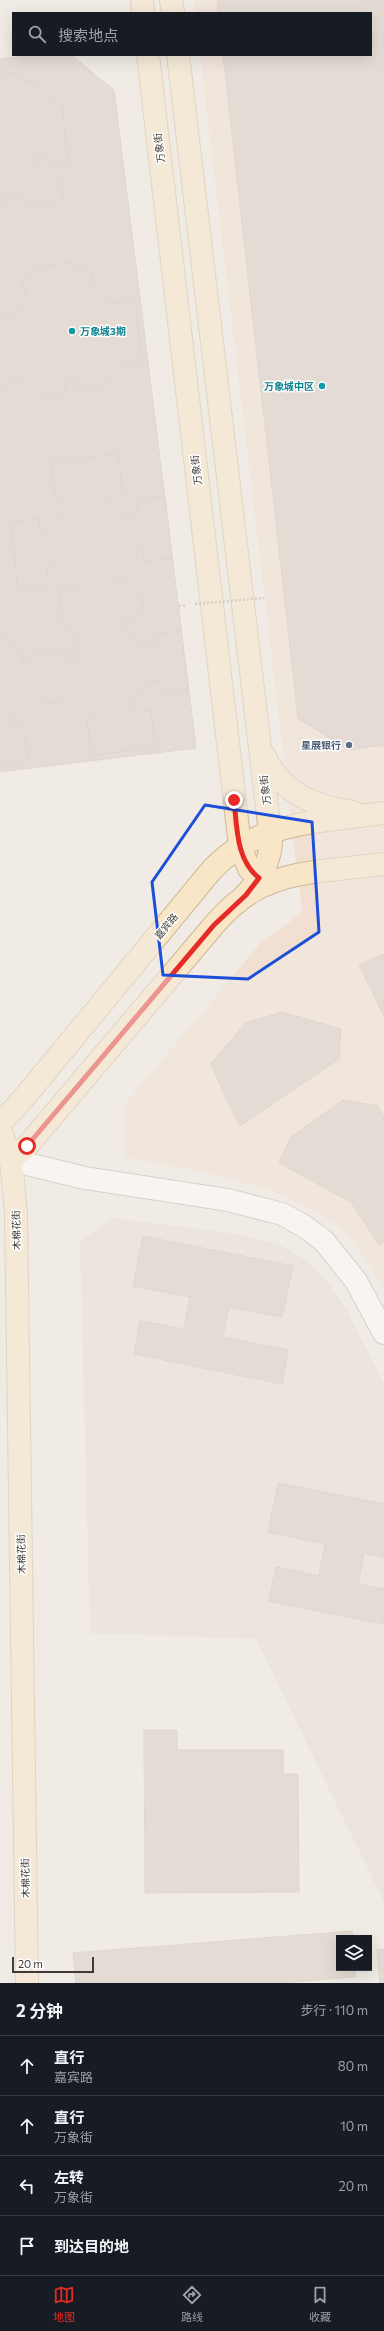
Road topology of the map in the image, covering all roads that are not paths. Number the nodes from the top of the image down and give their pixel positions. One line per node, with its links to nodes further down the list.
1 (142, 0): 3 (street)
2 (171, 0): 4 (street)
3 (144, 12)
4 (173, 12)
5 (148, 56): 10 (street, 万象街)
6 (178, 56): 7 (street, 万象街)
7 (259, 735): 8 (street); 9 (street, 万象街)
8 (384, 813): 9 (street, 嘉宾路)
9 (270, 831): 10 (street, 嘉宾路); 12 (street, 万象街)
10 (240, 846): 12 (street, 万象街); 13 (street, 嘉宾路)
11 (384, 864): 12 (street)
12 (263, 881): 15 (street, 万象街)
13 (0, 1124)
14 (0, 1128): 15 (street, 木棉花街)
15 (11, 1160): 16 (street); 17 (street, 木棉花街)
16 (384, 1333)
17 (27, 1983)

